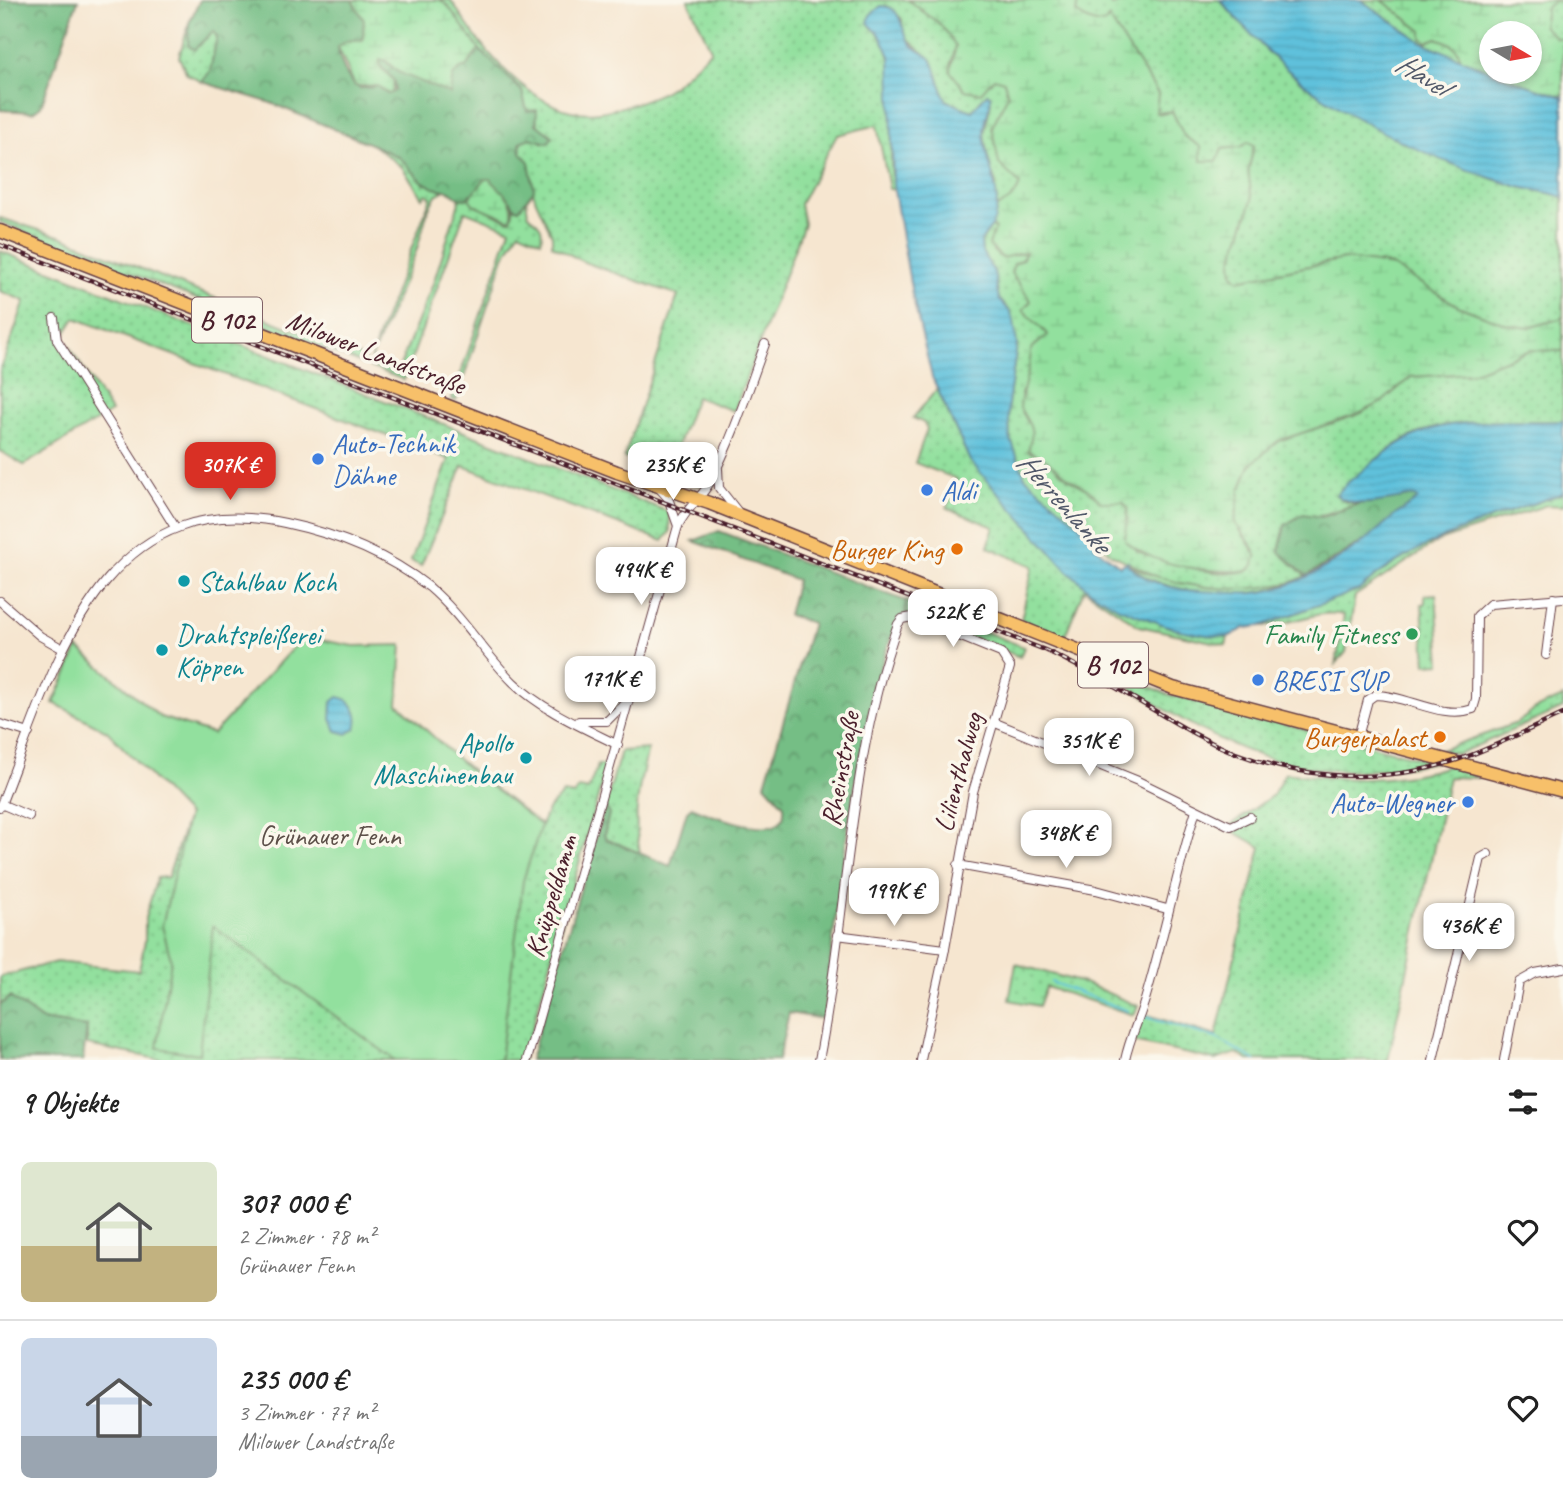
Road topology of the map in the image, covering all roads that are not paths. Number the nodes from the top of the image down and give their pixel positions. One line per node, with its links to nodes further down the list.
1 (0, 231): 5 (main road, Milower Landstraße / B 102)
2 (54, 318): 9 (street)
3 (765, 344): 4 (street)
4 (718, 466): 6 (street); 7 (street, Milower Landstraße)
5 (656, 485): 6 (main road, Milower Landstraße / B 102); 8 (street)
6 (697, 498): 7 (main road, Milower Landstraße / B 102); 8 (street)
7 (742, 517): 20 (main road, Milower Landstraße / B 102)
8 (678, 526): 15 (street)
9 (175, 527): 12 (street); 16 (street)
10 (1558, 598): 13 (street); 20 (street)
11 (0, 601): 12 (street)
12 (63, 649): 19 (street)
13 (1546, 655)
14 (1009, 661): 17 (street, Lilienthalweg); 30 (street, Rheinstraße)
15 (631, 695): 16 (street); 21 (street)
16 (566, 718): 21 (street)
17 (993, 722): 24 (street); 28 (street, Lilienthalweg)
18 (0, 724): 19 (street)
19 (29, 733): 23 (street)
20 (1358, 737): 22 (main road, Milower Landstraße / B 102)
21 (618, 745): 33 (street, Knüppeldamm)
22 (1563, 791)
23 (1, 805): 25 (street)
24 (1196, 810): 26 (street); 29 (street)
25 (29, 816)
26 (1250, 817)
27 (1488, 854): 37 (street)
28 (958, 865): 29 (street); 31 (street, Lilienthalweg)
29 (1167, 909): 36 (street)
30 (837, 935): 31 (street); 34 (street, Rheinstraße)
31 (945, 949): 35 (street, Lilienthalweg)
32 (1563, 968): 38 (street)
33 (527, 1060)
34 (819, 1060)
35 (921, 1060)
36 (1125, 1060)
37 (1433, 1060)
38 (1504, 1060)

